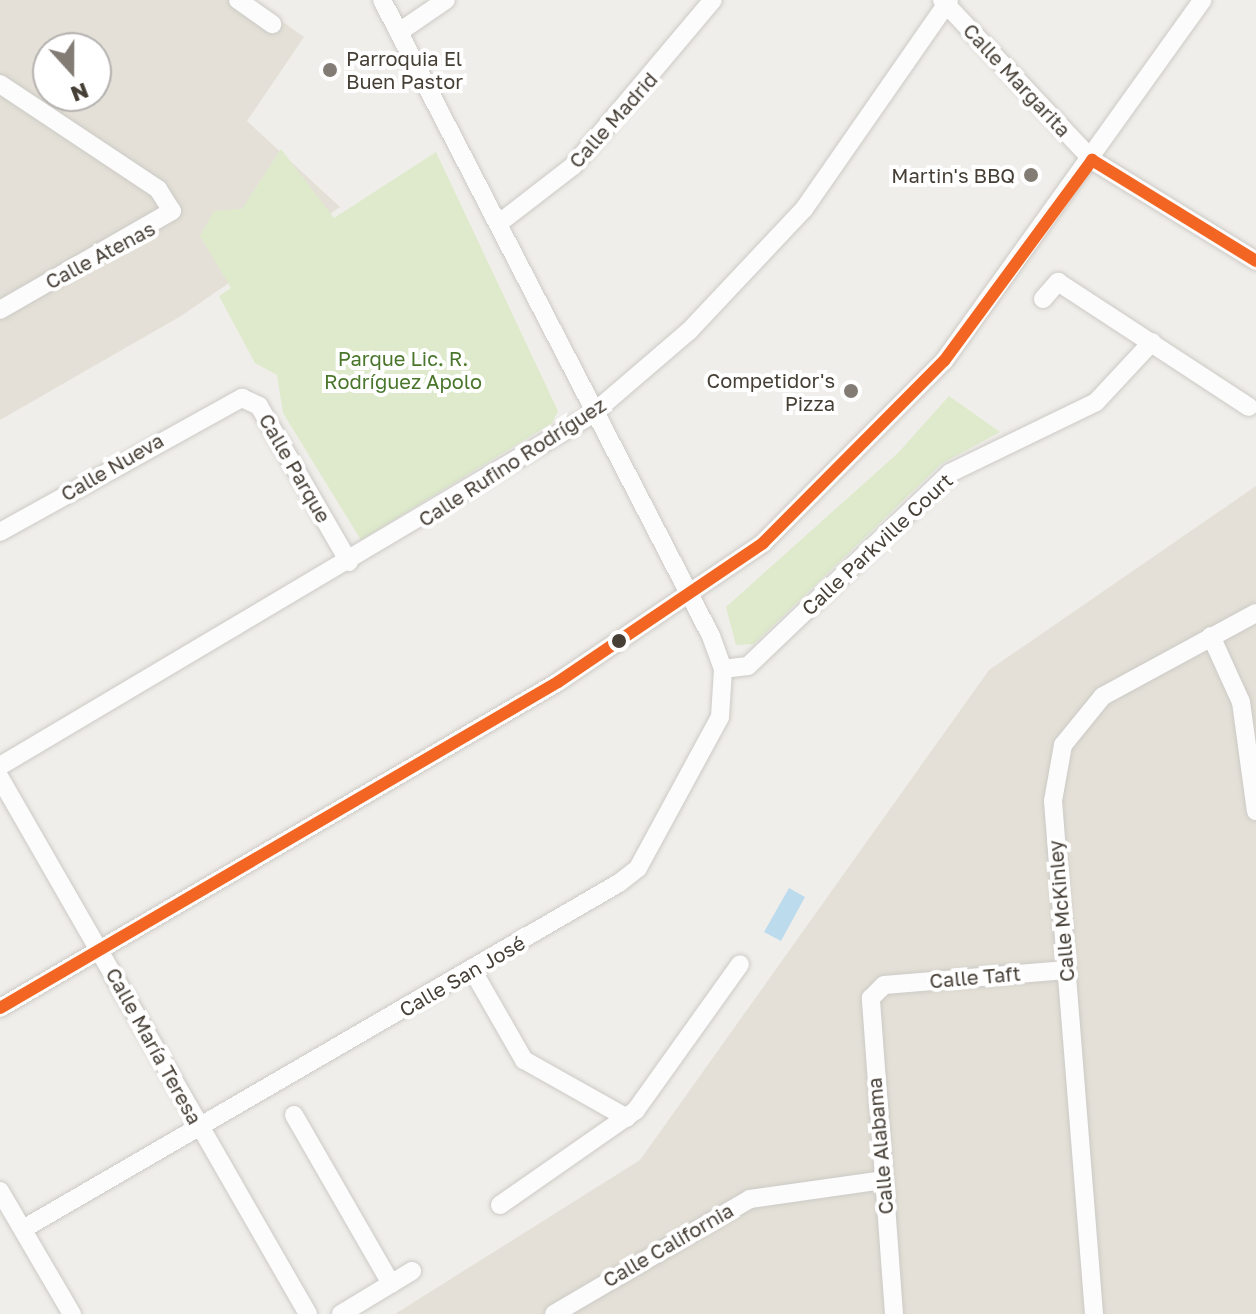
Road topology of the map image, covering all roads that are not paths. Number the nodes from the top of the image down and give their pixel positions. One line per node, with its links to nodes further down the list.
1 (238, 0): 7 (street)
2 (382, 0): 8 (street, Calle San José)
3 (446, 0): 8 (street)
4 (713, 0): 11 (street, Calle Madrid)
5 (1202, 0): 10 (street)
6 (945, 2): 10 (street, Calle Margarita); 18 (street, Calle Rufino Rodríguez)
7 (272, 24)
8 (402, 30): 11 (street, Calle San José)
9 (0, 84): 14 (street, Calle Atenas)
10 (1092, 160): 12 (street, Calle Margarita); 21 (street)
11 (498, 224): 18 (street, Calle San José)
12 (1256, 261)
13 (1043, 299): 15 (street)
14 (0, 310)
15 (1152, 342): 17 (street); 24 (street, Calle Parkville Court)
16 (225, 402): 19 (street, Calle Nueva); 20 (street, Calle Parque)
17 (1249, 407)
18 (591, 415): 20 (street, Calle Rufino Rodríguez); 21 (street, Calle San José)
19 (0, 532)
20 (349, 562): 25 (street, Calle Rufino Rodríguez)
21 (692, 595): 24 (street, Calle San José); 28 (street)
22 (1256, 613): 23 (street, Calle McKinley)
23 (1211, 636): 27 (street); 30 (street, Calle McKinley)
24 (723, 669): 31 (street, Calle San José)
25 (0, 766)
26 (0, 778): 28 (street, Calle María Teresa)
27 (1256, 811)
28 (97, 945): 33 (street); 36 (street, Calle María Teresa)
29 (740, 964): 35 (street)
30 (1066, 970): 32 (street, Calle Taft); 48 (street, Calle McKinley)
31 (473, 971): 35 (street); 36 (street, Calle San José)
32 (884, 985): 37 (street, Calle Alabama)
33 (0, 1008)
34 (294, 1115): 42 (street)
35 (627, 1118): 39 (street)
36 (198, 1126): 40 (street, Calle San José); 44 (street, Calle María Teresa)
37 (883, 1180): 46 (street, Calle California); 47 (street, Calle Alabama)
38 (0, 1191): 40 (street)
39 (500, 1205)
40 (23, 1229): 43 (street)
41 (412, 1271): 42 (street)
42 (391, 1284): 45 (street)
43 (72, 1314)
44 (308, 1314)
45 (341, 1314)
46 (554, 1314)
47 (894, 1314)
48 (1094, 1314)

